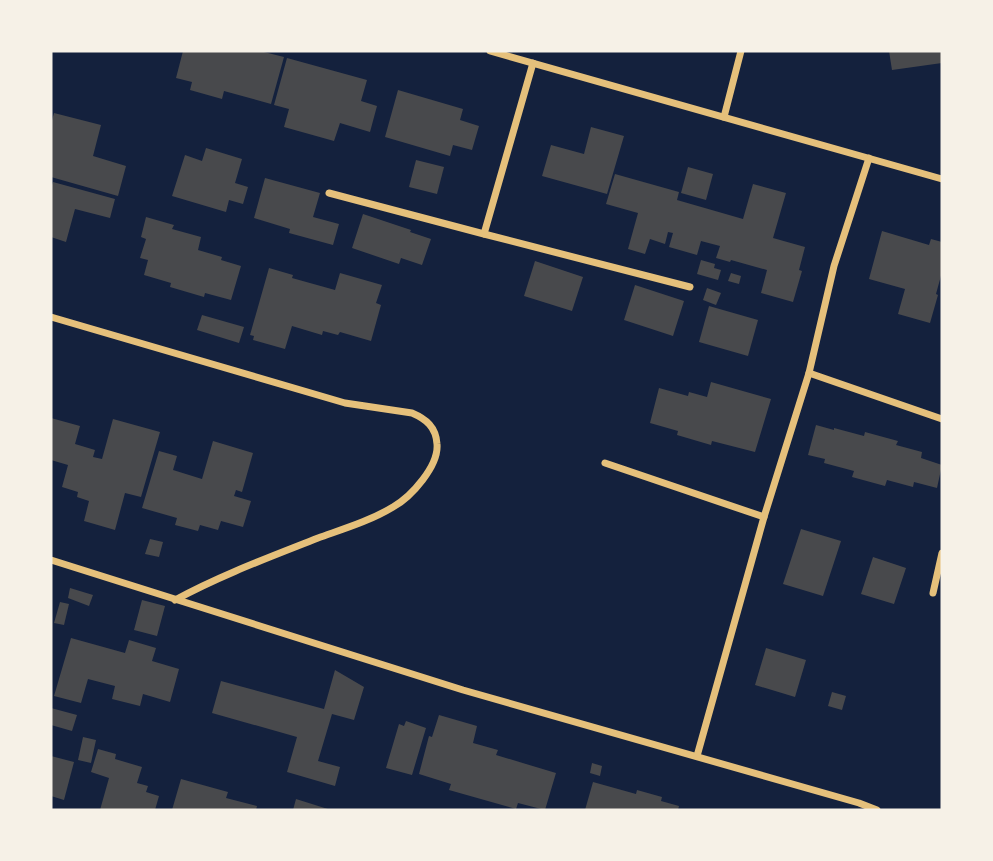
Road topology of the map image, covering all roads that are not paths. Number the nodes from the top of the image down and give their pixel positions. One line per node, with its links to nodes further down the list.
1 (490, 51): 3 (street)
2 (741, 51): 4 (street)
3 (533, 63): 4 (street); 8 (street)
4 (724, 117): 5 (street)
5 (869, 158): 6 (street); 11 (street)
6 (942, 179)
7 (329, 193): 8 (street)
8 (484, 234): 9 (street)
9 (690, 287)
10 (51, 317): 18 (street)
11 (808, 373): 12 (street); 14 (street)
12 (942, 419)
13 (605, 463): 14 (street)
14 (764, 517): 19 (street)
15 (942, 554): 17 (street)
16 (51, 560): 18 (street)
17 (933, 593)
18 (175, 600): 19 (street)
19 (697, 756): 20 (street)
20 (877, 810)

